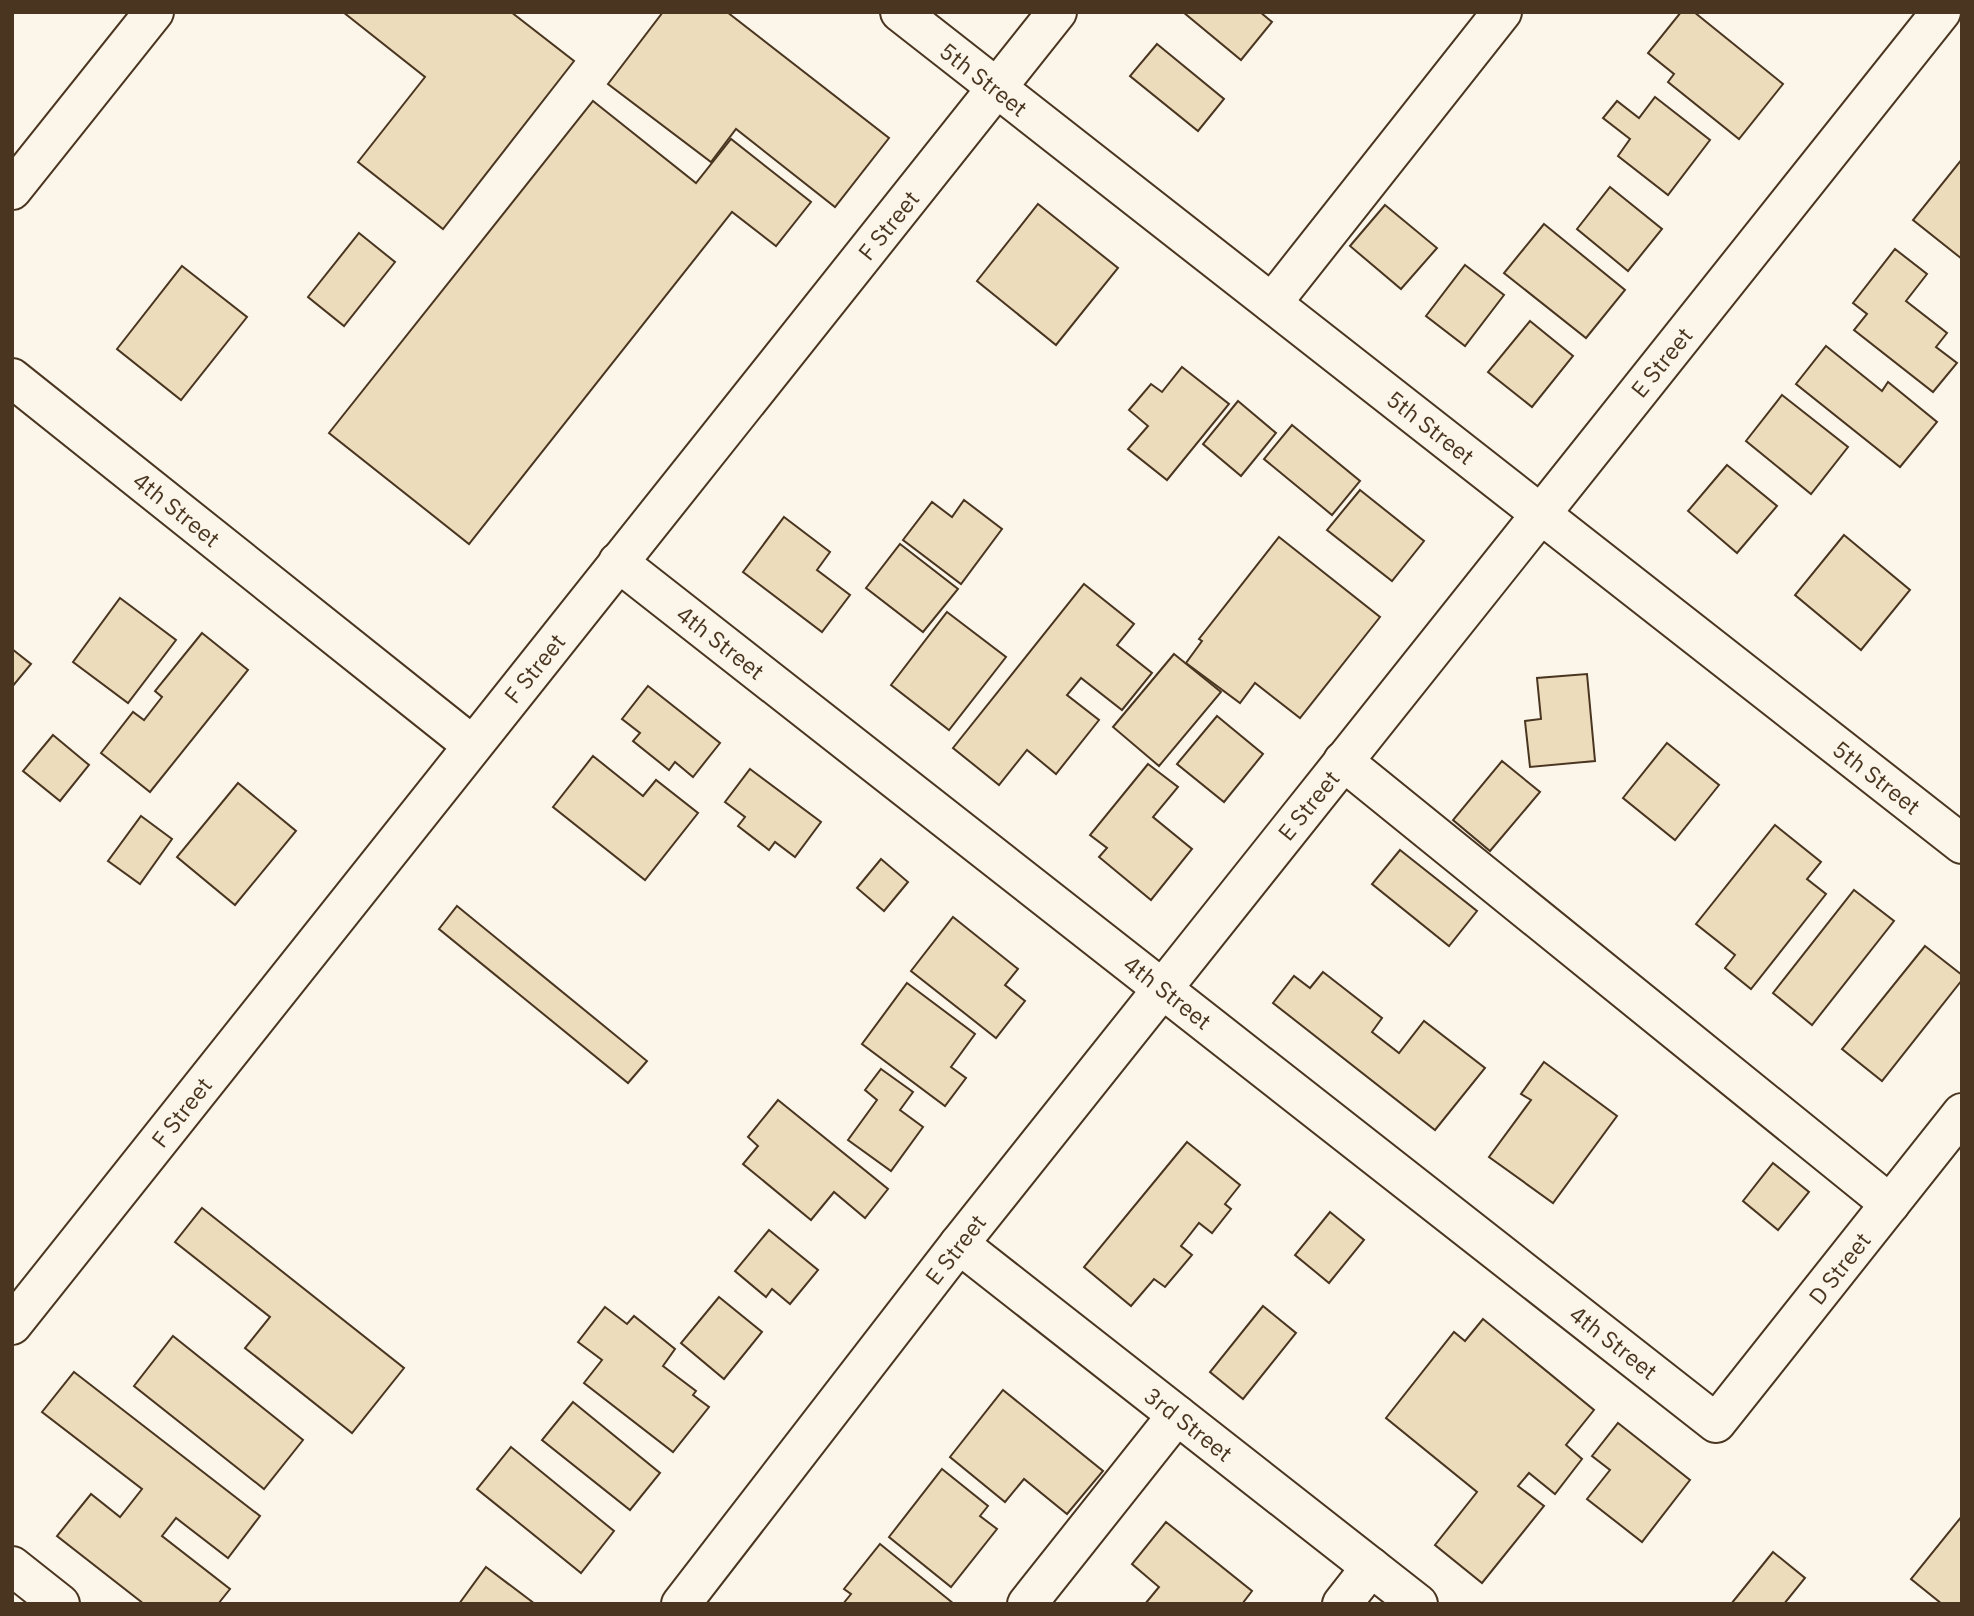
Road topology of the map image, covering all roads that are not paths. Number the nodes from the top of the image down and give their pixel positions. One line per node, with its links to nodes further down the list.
1 (154, 12): 7 (street)
2 (900, 12): 6 (street, 5th Street)
3 (1058, 12): 6 (street, F Street)
4 (1502, 12): 8 (street)
5 (1941, 12): 10 (street, E Street)
6 (997, 89): 8 (street, 5th Street); 11 (street, F Street)
7 (12, 190)
8 (1272, 303): 10 (street, 5th Street)
9 (12, 377): 12 (street, 4th Street)
10 (1541, 512): 13 (street, E Street); 14 (street, 5th Street)
11 (618, 562): 12 (street, F Street); 15 (street, 4th Street)
12 (472, 745): 19 (street, F Street)
13 (1343, 761): 15 (street, E Street); 17 (street)
14 (1962, 844)
15 (1163, 988): 18 (street, E Street); 21 (street, 4th Street)
16 (1962, 1114): 17 (street, D Street)
17 (1890, 1203): 21 (street, D Street)
18 (959, 1244): 20 (street, 3rd Street); 25 (street, E Street)
19 (12, 1325)
20 (1177, 1415): 23 (street, 3rd Street); 26 (street)
21 (1716, 1423)
22 (12, 1566): 24 (street)
23 (1371, 1567): 27 (street); 28 (street, 3rd Street)
24 (60, 1604)
25 (681, 1604)
26 (1027, 1604)
27 (1342, 1604)
28 (1418, 1604)

